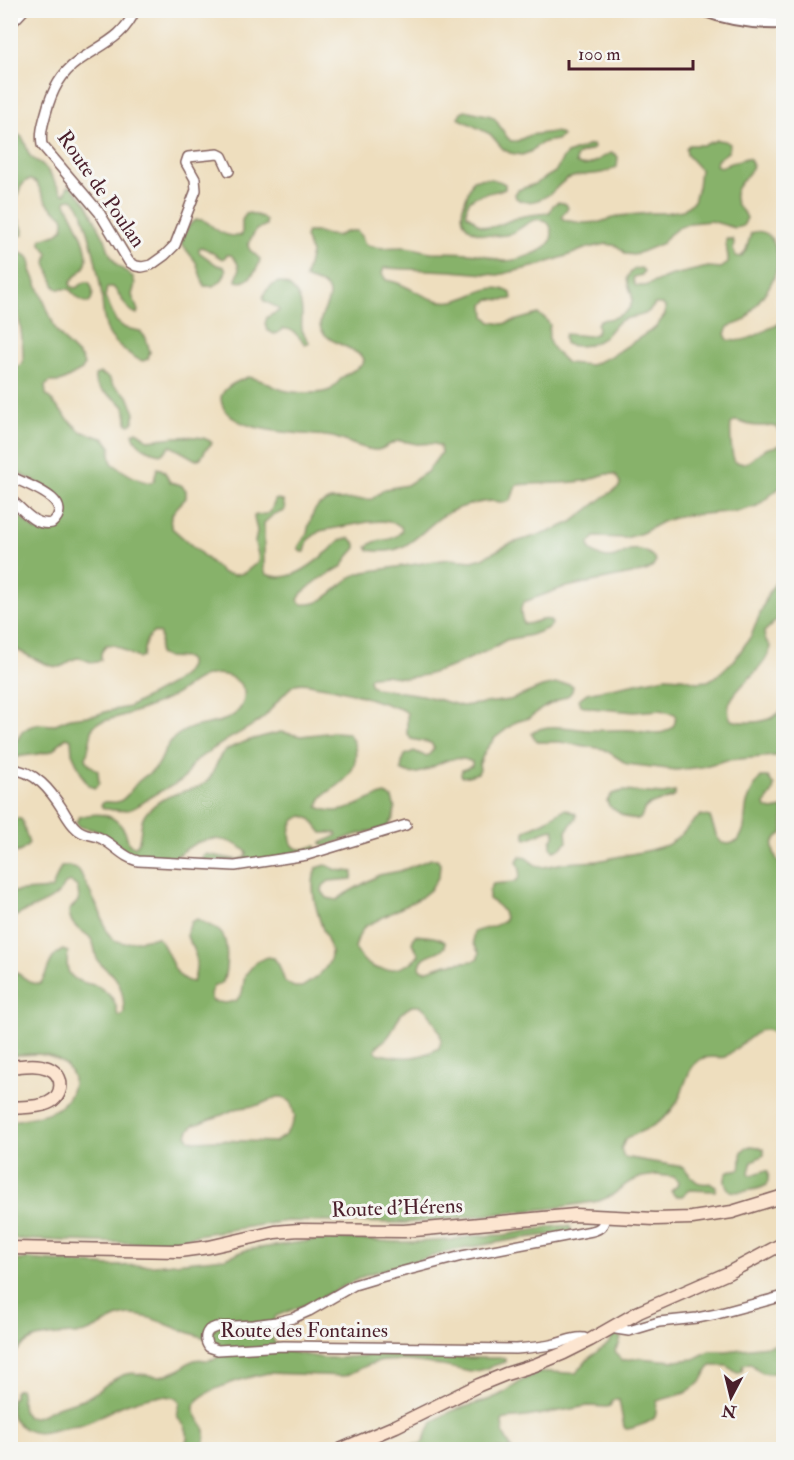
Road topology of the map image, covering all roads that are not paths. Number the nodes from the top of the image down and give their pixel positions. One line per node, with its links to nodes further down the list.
1 (24, 10): 5 (street)
2 (135, 10): 6 (street, Route de Poulan)
3 (702, 10): 4 (street)
4 (783, 23)
5 (10, 25)
6 (229, 171)
7 (10, 476): 8 (street)
8 (10, 499)
9 (10, 769): 10 (street)
10 (406, 825)
11 (10, 1067): 12 (main road)
12 (10, 1108)
13 (783, 1196): 14 (main road, Route d'Hérens)
14 (605, 1216): 16 (main road, Route d'Hérens); 19 (street, Route des Fontaines)
15 (783, 1243): 18 (main road)
16 (10, 1248)
17 (783, 1296): 18 (street)
18 (613, 1327): 19 (main road)
19 (586, 1342): 20 (main road)
20 (340, 1449)

